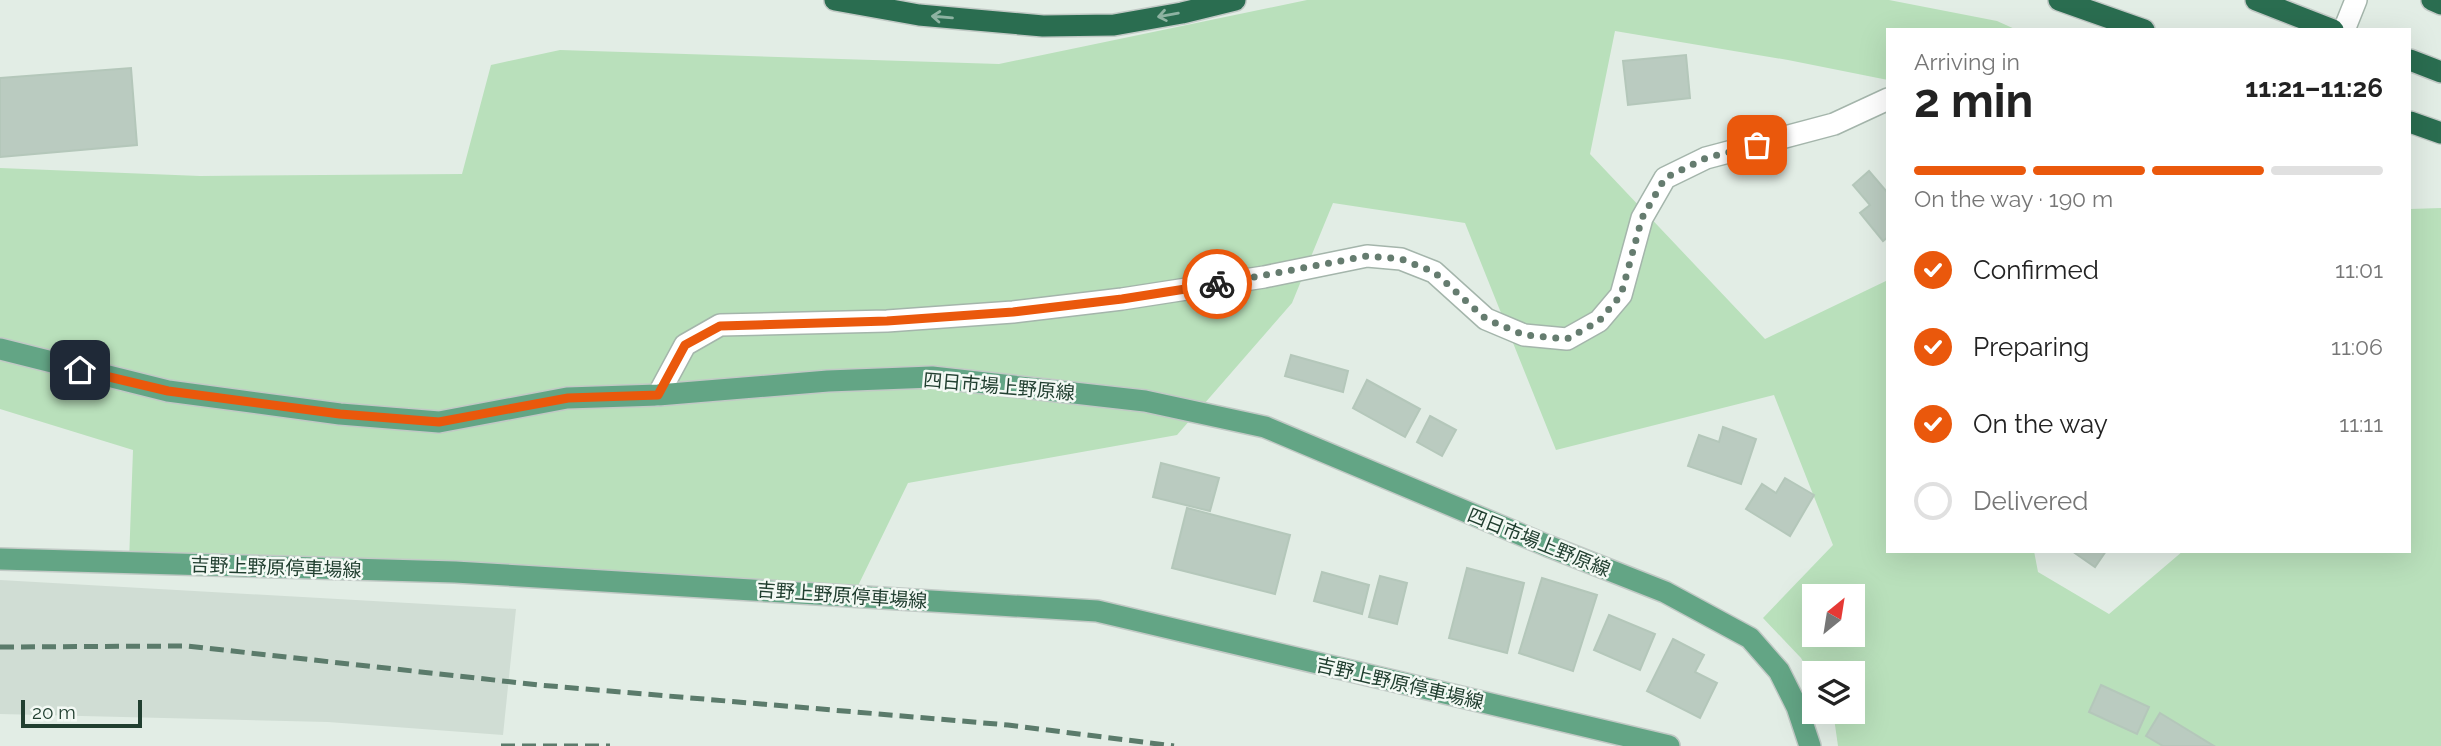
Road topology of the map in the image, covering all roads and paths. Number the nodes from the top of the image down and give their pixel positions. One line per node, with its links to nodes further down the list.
1 (835, 0): 2 (highway, one-way to 1)
2 (1235, 0)
3 (2059, 0): 8 (highway)
4 (2256, 0): 9 (highway)
5 (2357, 0): 10 (street)
6 (2432, 0): 7 (highway)
7 (2441, 4)
8 (2138, 28)
9 (2328, 28)
10 (2345, 28)
11 (2411, 60): 12 (highway)
12 (2441, 72)
13 (1886, 100): 17 (street)
14 (2411, 122): 15 (highway)
15 (2441, 133)
16 (0, 349): 17 (main road, 四日市場上野原線)
17 (658, 395): 19 (main road, 四日市場上野原線)
18 (0, 559): 20 (main road, 吉野上野原停車場線)
19 (1804, 745)
20 (1669, 746)

